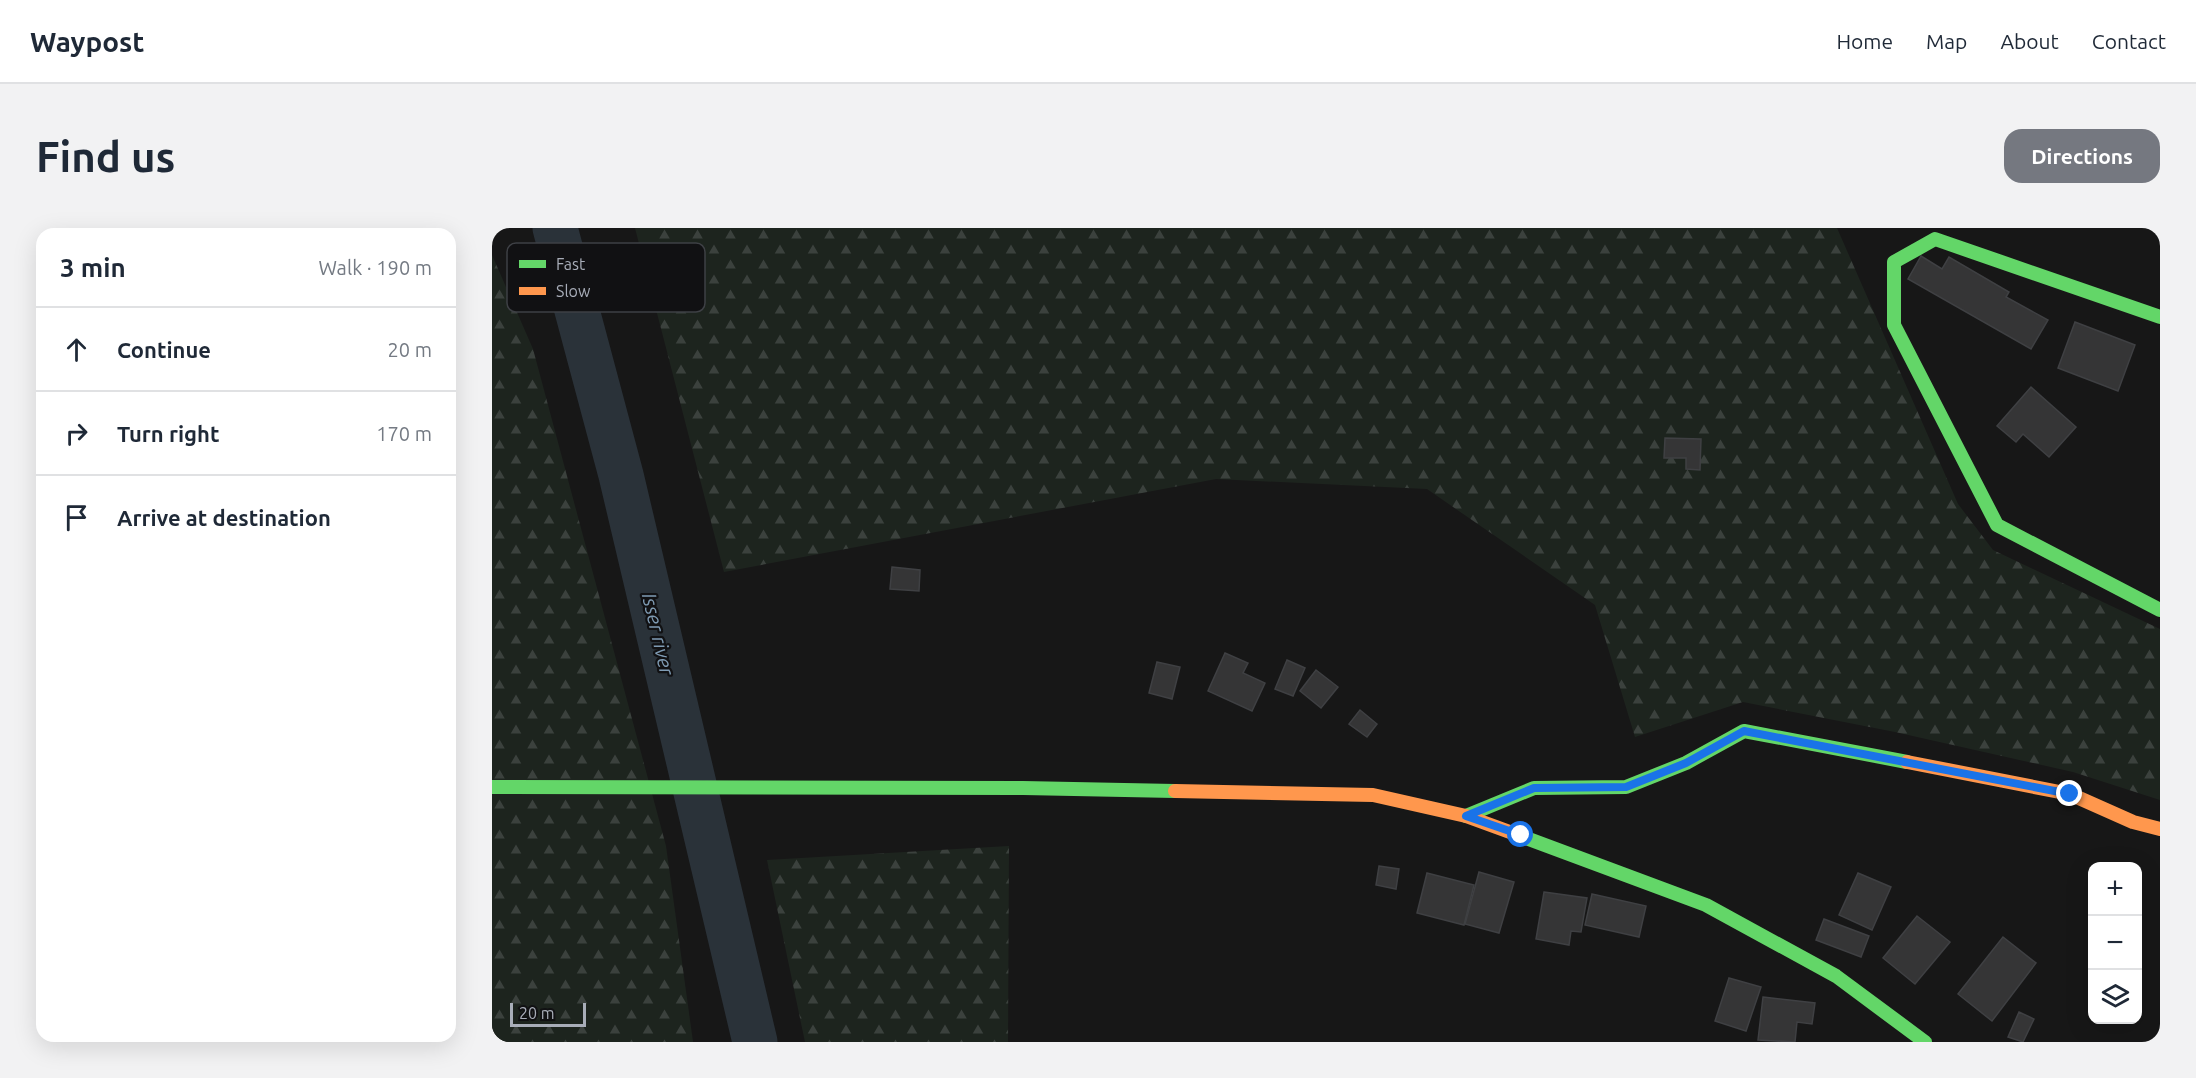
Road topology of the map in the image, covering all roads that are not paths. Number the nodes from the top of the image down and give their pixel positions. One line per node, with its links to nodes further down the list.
1 (2160, 317): 2 (main road)
2 (2160, 610)
3 (492, 787): 4 (main road)
4 (1466, 816): 5 (main road); 6 (main road)
5 (2160, 830)
6 (1925, 1042)

